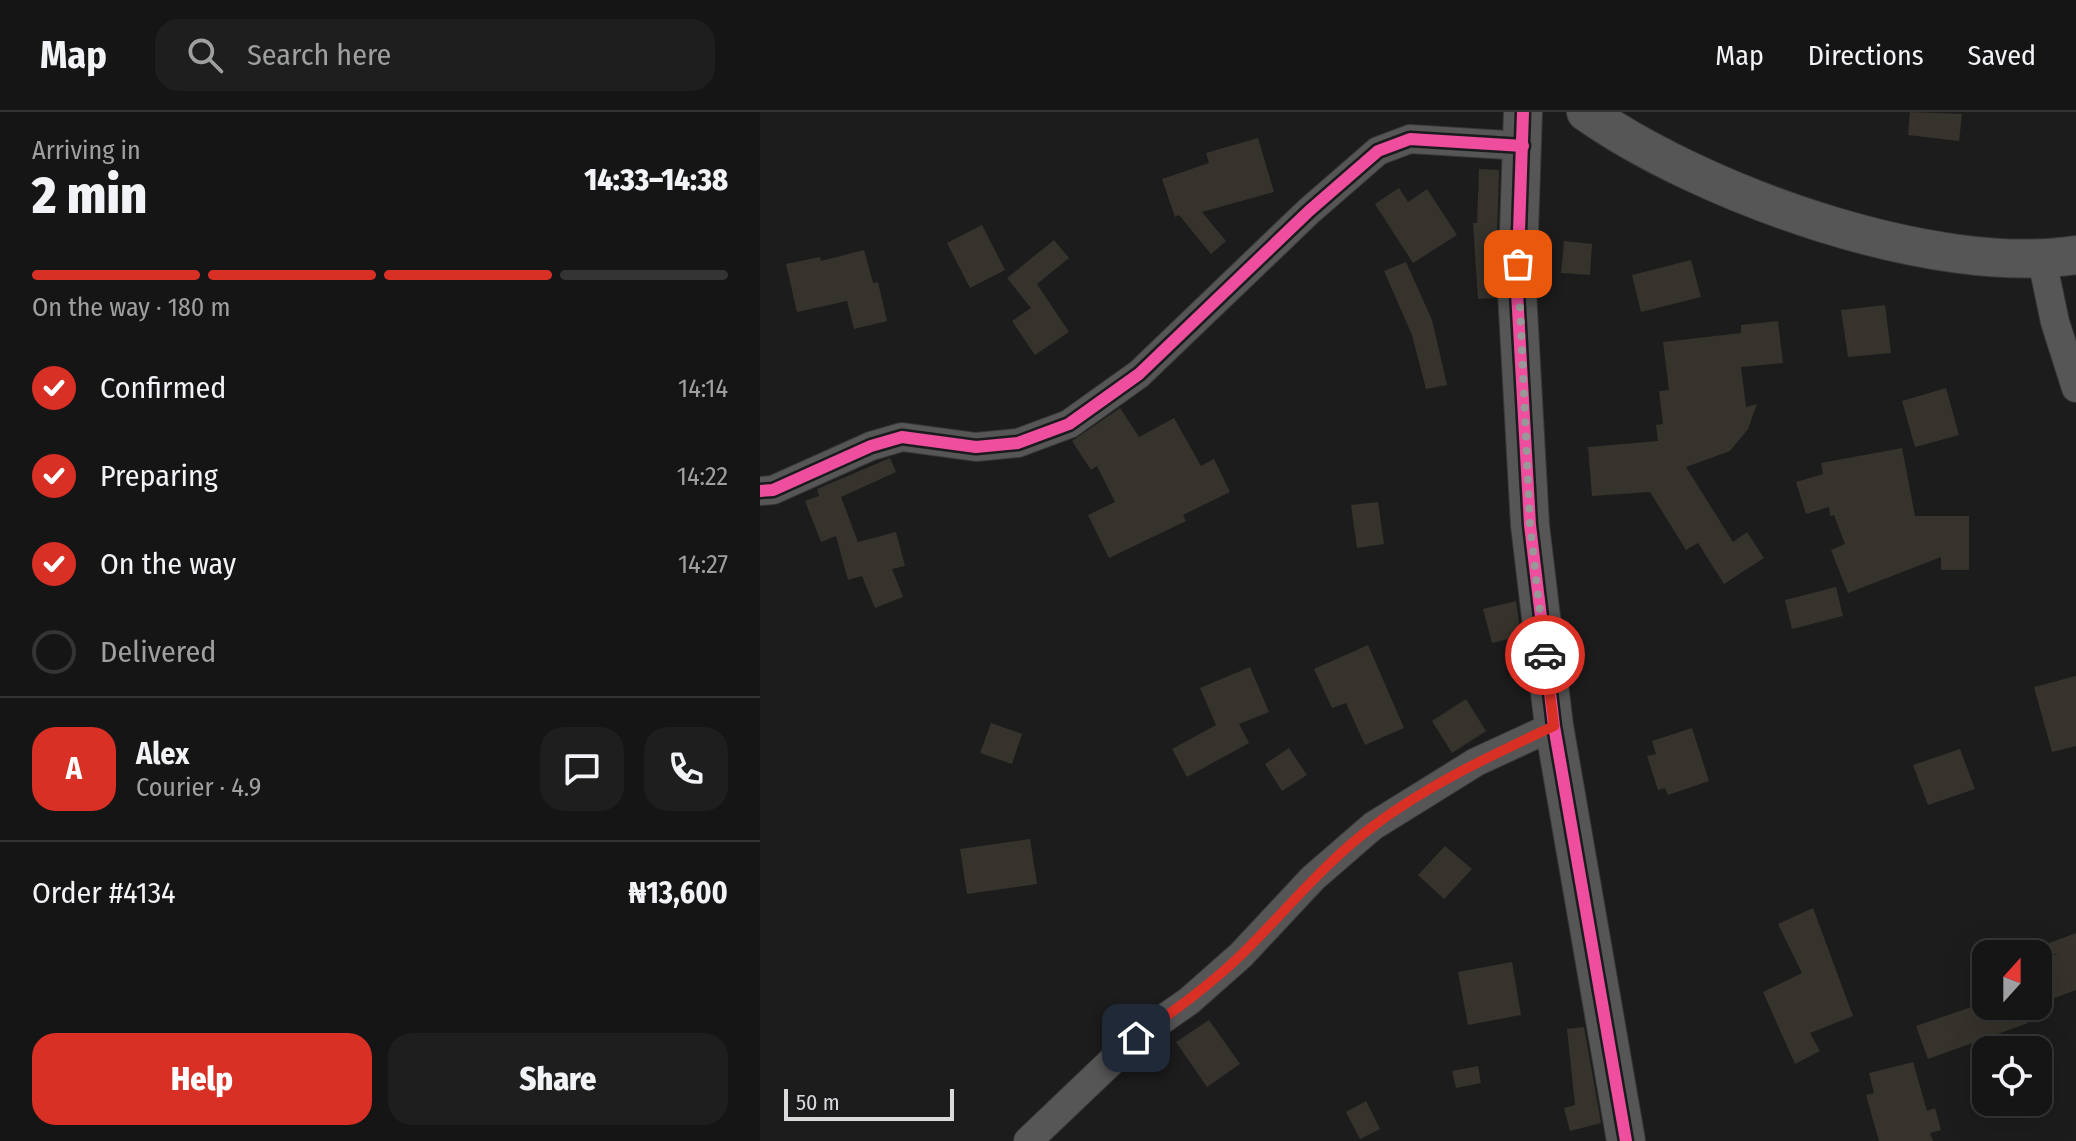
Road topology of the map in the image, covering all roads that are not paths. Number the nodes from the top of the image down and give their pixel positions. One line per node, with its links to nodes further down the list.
1 (1586, 112): 3 (street)
2 (1523, 129): 5 (street); 6 (street)
3 (2059, 258): 4 (street)
4 (2076, 388)
5 (760, 491)
6 (1554, 726): 7 (street); 8 (street)
7 (1028, 1141)
8 (1626, 1141)

